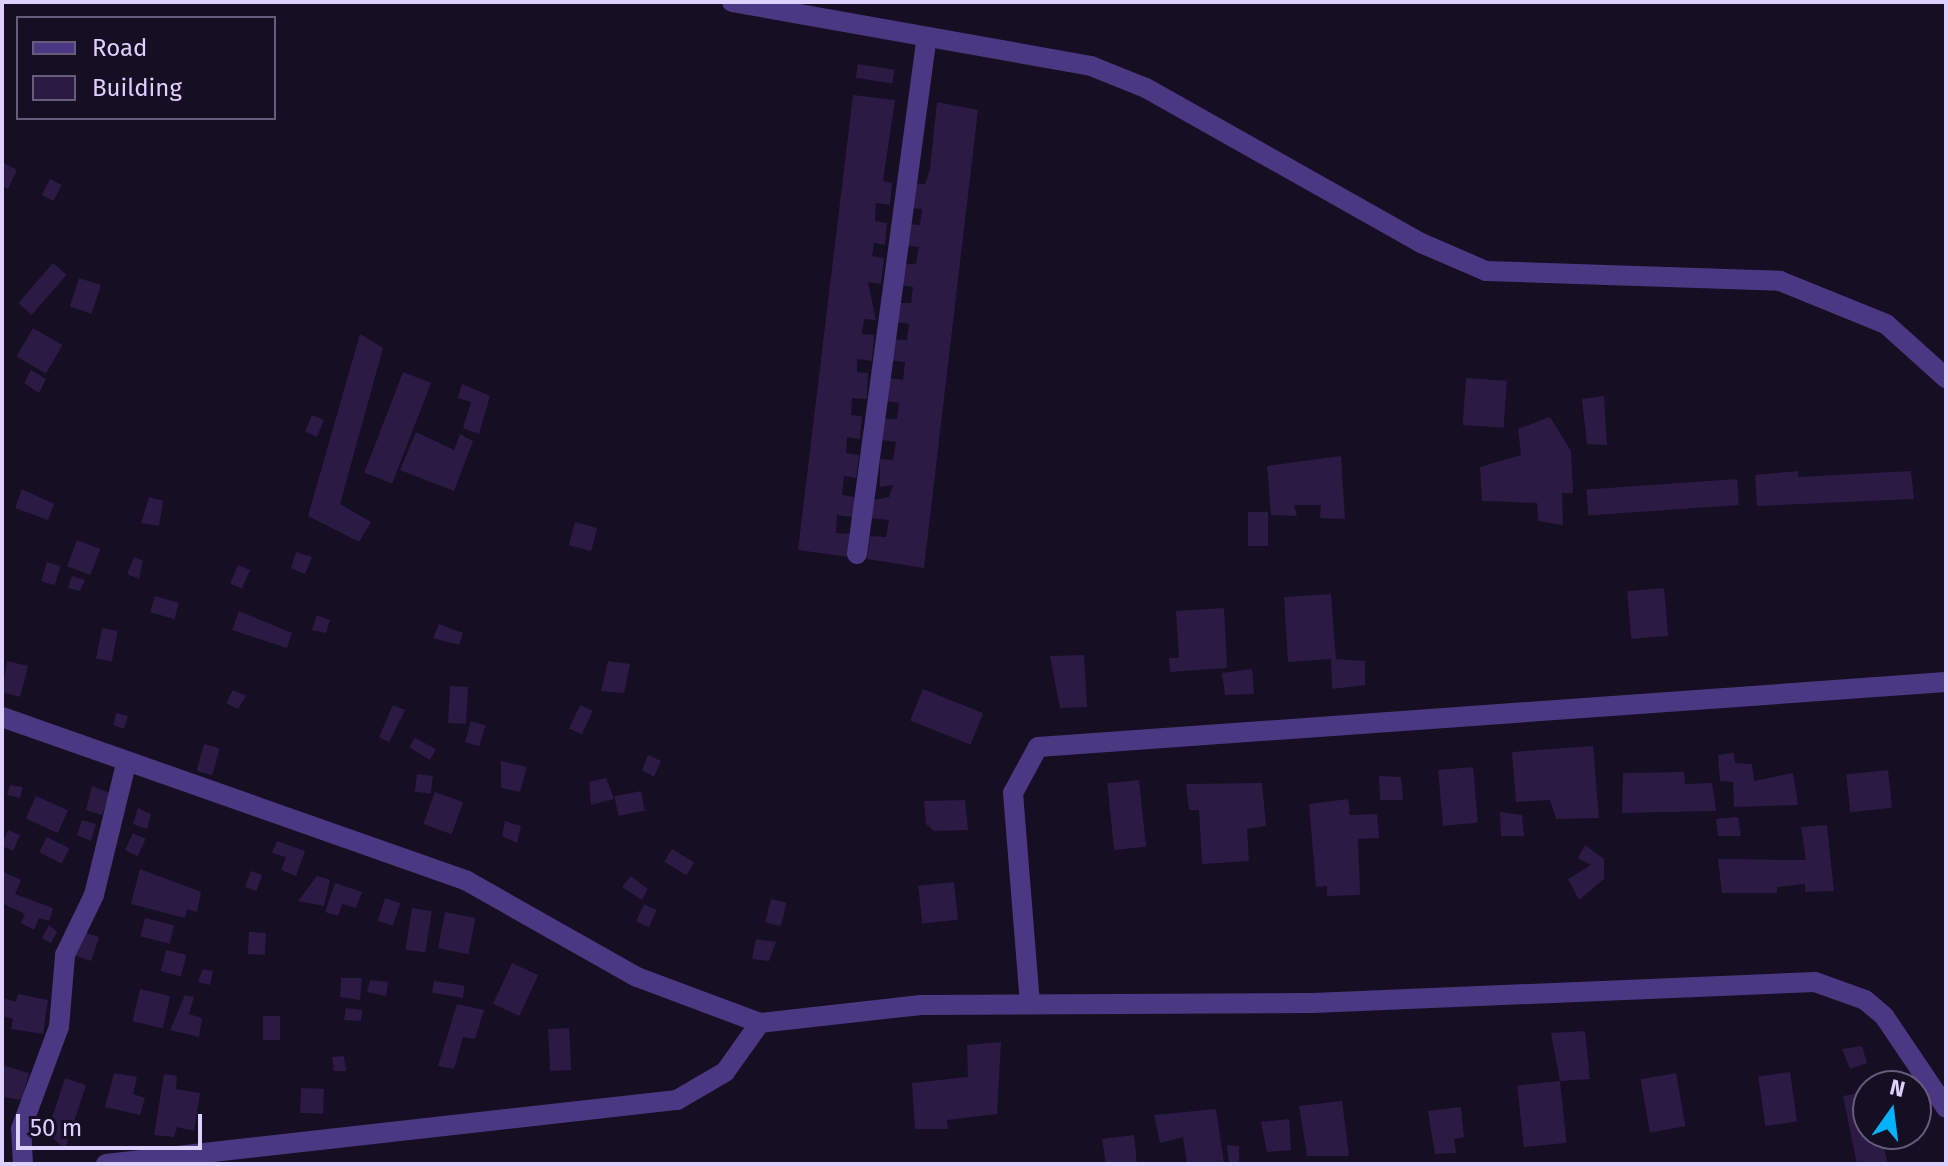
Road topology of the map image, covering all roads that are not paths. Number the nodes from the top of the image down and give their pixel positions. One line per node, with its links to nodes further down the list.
1 (732, 2): 2 (street)
2 (926, 42): 3 (street); 4 (street)
3 (1946, 378)
4 (857, 554)
5 (1946, 682): 8 (street)
6 (2, 717): 7 (street)
7 (126, 764): 9 (street); 11 (street)
8 (1030, 1004): 9 (street); 10 (street)
9 (760, 1023): 12 (street)
10 (1946, 1108)
11 (23, 1164)
12 (106, 1164)

